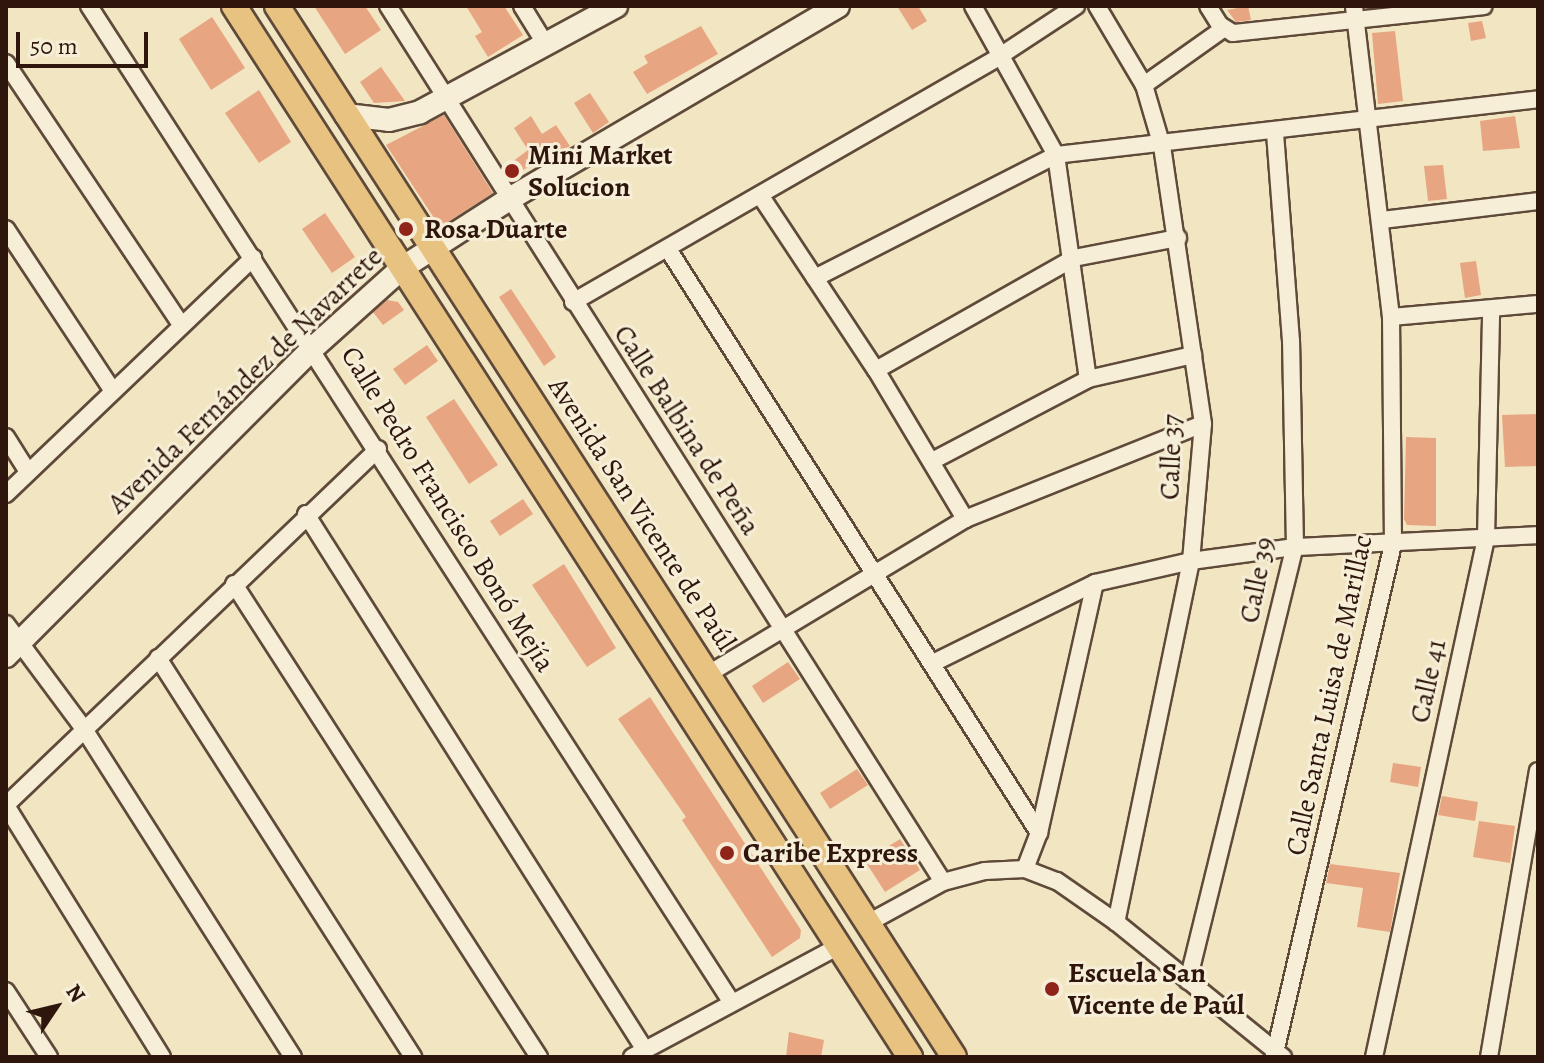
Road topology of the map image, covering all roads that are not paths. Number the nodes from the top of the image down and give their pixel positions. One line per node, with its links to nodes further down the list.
1 (89, 6): 35 (street, Calle Pedro Francisco Bonó Mejía)
2 (234, 6): 37 (main road)
3 (277, 6): 22 (main road, Avenida San Vicente de Paúl)
4 (388, 6): 20 (street, Calle Balbina de Peña)
5 (522, 6): 16 (street)
6 (616, 6): 16 (street)
7 (838, 6): 28 (street, Avenida Fernández de Navarrete)
8 (973, 6): 17 (street)
9 (1076, 6): 17 (street)
10 (1097, 6): 19 (street, Calle 37)
11 (1208, 6): 15 (street)
12 (1484, 6): 13 (street)
13 (1458, 8): 14 (street)
14 (1355, 14): 15 (street); 23 (street, Calle Santa Luisa de Marillac)
15 (1223, 29): 19 (street)
16 (546, 45): 20 (street)
17 (1000, 56): 26 (street); 27 (street)
18 (6, 63): 43 (street)
19 (1144, 85): 25 (street, Calle 37)
20 (448, 98): 22 (street); 28 (street, Calle Balbina de Peña)
21 (1538, 99): 23 (street)
22 (346, 115): 33 (main road, Avenida San Vicente de Paúl)
23 (1369, 116): 24 (street); 30 (street, Calle Santa Luisa de Marillac)
24 (1275, 131): 25 (street); 60 (street, Calle 39)
25 (1162, 146): 26 (street); 32 (street, Calle 37)
26 (1056, 155): 36 (street); 38 (street)
27 (760, 195): 34 (street); 38 (street)
28 (511, 198): 33 (street, Avenida Fernández de Navarrete); 39 (street, Calle Balbina de Peña)
29 (1538, 201): 30 (street)
30 (1382, 220): 42 (street, Calle Santa Luisa de Marillac)
31 (6, 229): 48 (street)
32 (1178, 238): 36 (street); 45 (street, Calle 37)
33 (431, 249): 37 (street, Avenida Fernández de Navarrete); 69 (main road, Avenida San Vicente de Paúl)
34 (668, 249): 39 (street); 62 (street)
35 (253, 258): 43 (street); 44 (street, Calle Pedro Francisco Bonó Mejía)
36 (1074, 258): 46 (street); 47 (street)
37 (402, 268): 44 (street, Avenida Fernández de Navarrete); 78 (main road)
38 (815, 278): 46 (street)
39 (573, 302): 65 (street, Calle Balbina de Peña)
40 (1538, 304): 41 (street)
41 (1491, 310): 42 (street); 58 (street, Calle 41)
42 (1391, 317): 59 (street, Calle Santa Luisa de Marillac)
43 (181, 324): 48 (street)
44 (314, 347): 51 (street, Calle Pedro Francisco Bonó Mejía); 66 (street, Avenida Fernández de Navarrete)
45 (1193, 355): 47 (street); 49 (street, Calle 37)
46 (876, 370): 52 (street)
47 (1088, 379): 52 (street)
48 (113, 391): 53 (street)
49 (1203, 424): 56 (street); 61 (street, Calle 37)
50 (6, 437): 53 (street)
51 (378, 449): 55 (street); 81 (street, Calle Pedro Francisco Bonó Mejía)
52 (934, 460): 56 (street)
53 (28, 472): 54 (street)
54 (6, 494)
55 (306, 514): 64 (street); 82 (street)
56 (965, 519): 62 (street)
57 (1538, 535): 58 (street)
58 (1486, 538): 59 (street); 91 (street, Calle 41)
59 (1393, 544): 60 (street); 83 (street, Calle Santa Luisa de Marillac)
60 (1295, 547): 61 (street); 79 (street, Calle 39)
61 (1191, 561): 63 (street); 76 (street, Calle 37)
62 (877, 572): 65 (street); 68 (street)
63 (1095, 583): 68 (street); 73 (street)
64 (234, 584): 67 (street); 88 (street)
65 (785, 630): 69 (street); 75 (street, Calle Balbina de Peña)
66 (11, 640): 70 (street)
67 (158, 658): 70 (street); 87 (street)
68 (933, 663): 73 (street)
69 (710, 673): 77 (main road, Avenida San Vicente de Paúl)
70 (84, 729): 72 (street); 86 (street)
71 (1538, 771): 92 (street)
72 (6, 805): 85 (street)
73 (1039, 833): 74 (street)
74 (1025, 869): 75 (street); 76 (street)
75 (943, 882): 77 (street)
76 (1116, 922): 79 (street)
77 (868, 923): 90 (main road, Avenida San Vicente de Paúl)
78 (837, 947): 81 (street); 89 (main road)
79 (1188, 981): 83 (street)
80 (6, 991): 84 (street)
81 (732, 1003): 82 (street)
82 (638, 1054)
83 (1278, 1055)
84 (49, 1057)
85 (162, 1057)
86 (293, 1057)
87 (413, 1057)
88 (539, 1057)
89 (910, 1057)
90 (954, 1057)
91 (1374, 1057)
92 (1489, 1057)

